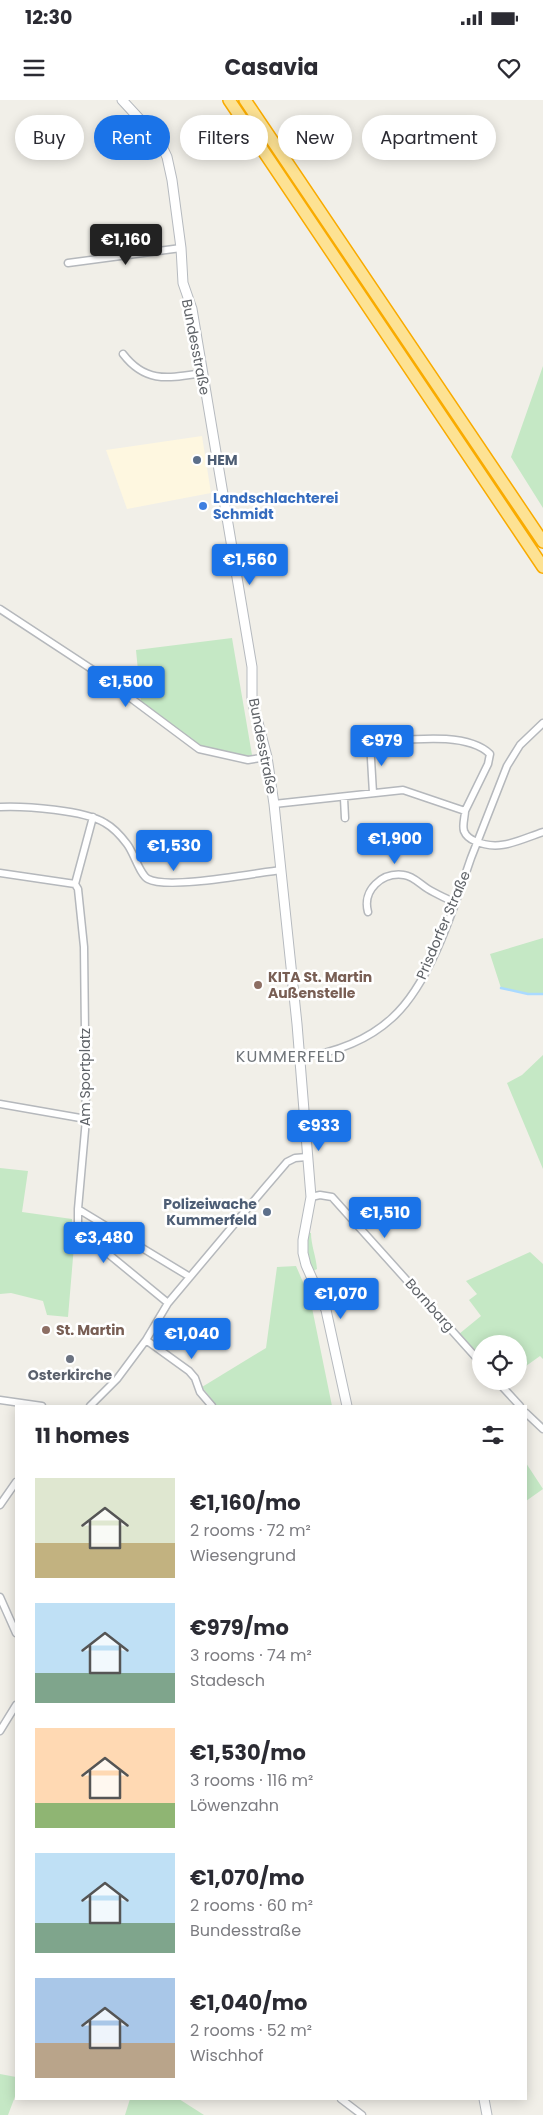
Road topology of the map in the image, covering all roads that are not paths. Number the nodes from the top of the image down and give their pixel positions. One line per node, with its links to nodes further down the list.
1 (122, 100): 4 (street, Bundesstraße)
2 (229, 100): 9 (highway)
3 (245, 100): 8 (highway)
4 (181, 248): 5 (street); 7 (street, Bundesstraße)
5 (68, 263)
6 (122, 354): 7 (street)
7 (203, 373): 12 (street, Bundesstraße)
8 (543, 542)
9 (543, 568)
10 (0, 609): 12 (street)
11 (543, 723): 21 (street, Prisdorfer Straße)
12 (267, 757): 15 (street, Bundesstraße)
13 (373, 793): 14 (street); 17 (street); 17 (street)
14 (344, 798): 15 (street); 19 (street)
15 (274, 804): 22 (street, Bundesstraße)
16 (0, 807): 18 (street)
17 (465, 811): 21 (street)
18 (93, 817): 22 (street); 24 (street, Am Sportplatz)
19 (345, 818)
20 (543, 832): 21 (street)
21 (477, 842): 25 (street, Prisdorfer Straße)
22 (281, 870): 27 (street, Bundesstraße)
23 (0, 873): 24 (street)
24 (75, 884): 29 (street, Am Sportplatz)
25 (455, 903): 26 (street); 27 (street, Prisdorfer Straße)
26 (368, 912)
27 (299, 1058): 30 (street, Bundesstraße)
28 (0, 1104): 29 (street)
29 (86, 1120): 32 (street, Am Sportplatz)
30 (307, 1157): 31 (street, Bundesstraße); 33 (street)
31 (311, 1197): 36 (street, Bornbarg); 42 (street, Bundesstraße)
32 (78, 1210): 33 (street); 34 (street, Am Sportplatz)
33 (190, 1277): 34 (street)
34 (168, 1303): 35 (street)
35 (146, 1340): 40 (street); 41 (street)
36 (472, 1353)
37 (505, 1390): 43 (street)
38 (0, 1400): 39 (street)
39 (35, 1405)
40 (91, 1405)
41 (211, 1405)
42 (347, 1405)
43 (519, 1405)
44 (527, 1414): 45 (street)
45 (543, 1430)
46 (15, 1483): 47 (street)
47 (0, 1505)
48 (0, 1597): 49 (street)
49 (15, 1632)
50 (15, 1707): 51 (street)
51 (0, 1732)
52 (342, 2100): 54 (street)
53 (484, 2100): 55 (street)
54 (362, 2115)
55 (488, 2115)

